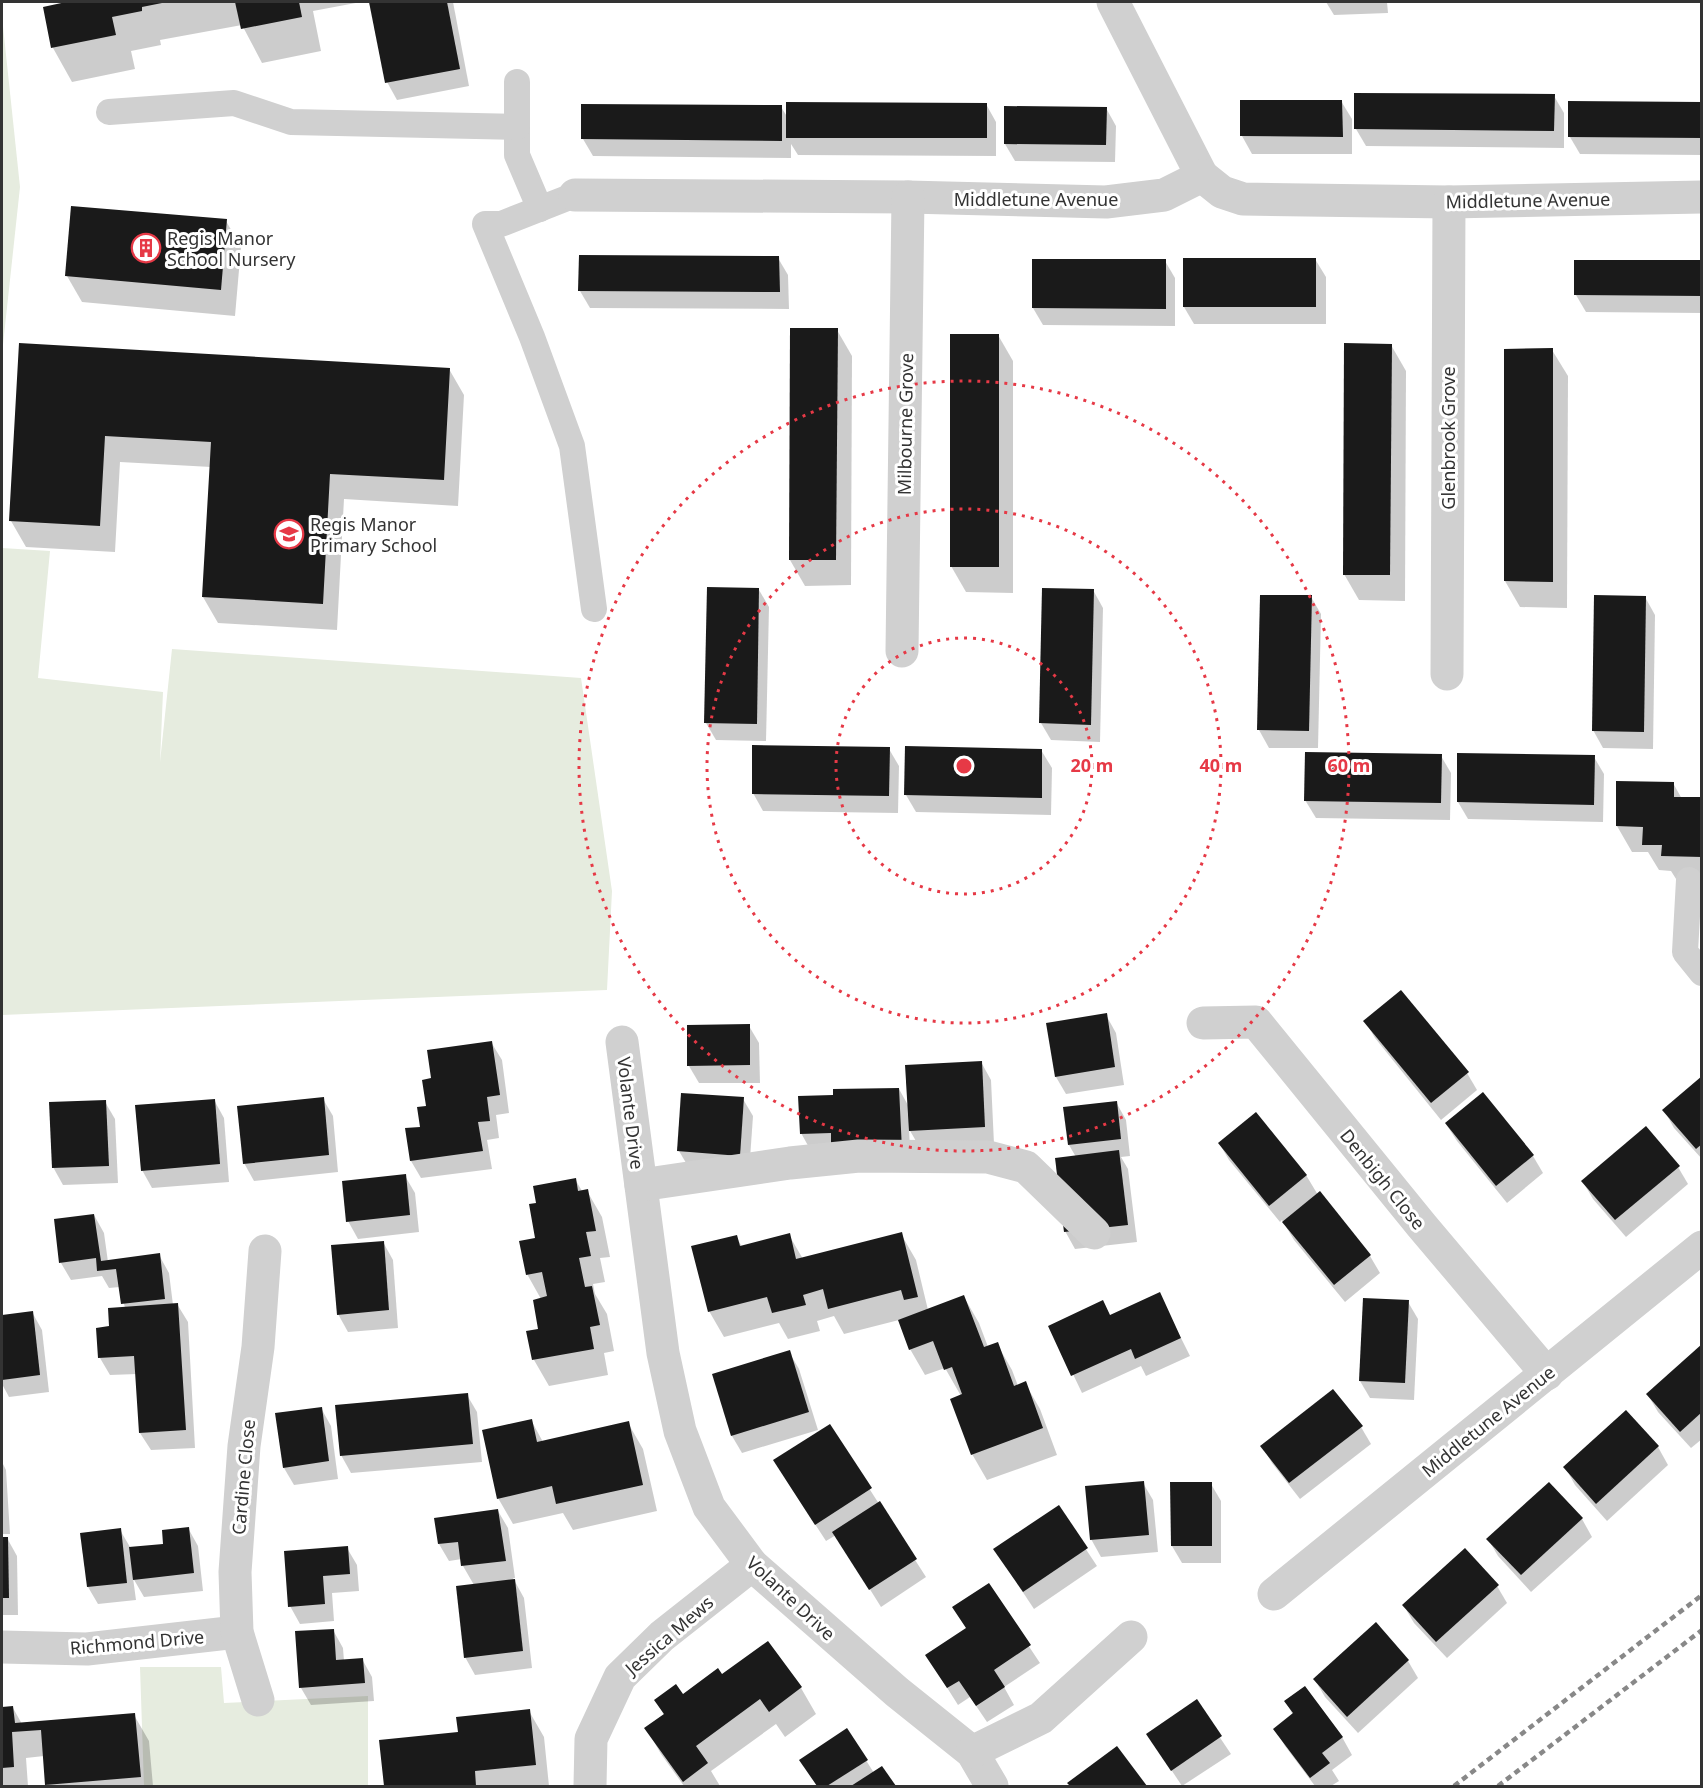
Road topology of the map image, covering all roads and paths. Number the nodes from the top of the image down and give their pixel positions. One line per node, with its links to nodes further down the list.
1 (1113, 2): 5 (street)
2 (517, 82): 4 (lane)
3 (109, 112): 4 (lane)
4 (517, 127): 10 (lane)
5 (1202, 176): 7 (street, Middletune Avenue); 9 (street, Middletune Avenue)
6 (575, 195): 7 (street, Middletune Avenue); 10 (lane)
7 (908, 197): 12 (street, Milbourne Grove)
8 (1701, 197): 9 (street, Middletune Avenue)
9 (1449, 202): 13 (street, Glenbrook Grove)
10 (540, 208): 11 (lane)
11 (594, 609)
12 (902, 651)
13 (1447, 674)
14 (1689, 880): 15 (lane)
15 (1701, 973)
16 (1203, 1023): 22 (street, Denbigh Close)
17 (622, 1042): 18 (street, Volante Drive)
18 (641, 1185): 19 (street, Volante Drive); 23 (street, Volante Drive)
19 (1094, 1233)
20 (1701, 1247): 22 (street, Middletune Avenue)
21 (265, 1251): 25 (street, Cardine Close)
22 (1547, 1374): 24 (street, Middletune Avenue)
23 (752, 1565): 29 (street, Volante Drive); 30 (street, Jessica Mews)
24 (1274, 1594)
25 (237, 1632): 27 (street, Richmond Drive); 28 (street, Cardine Close)
26 (1131, 1637): 29 (street)
27 (2, 1647)
28 (258, 1700)
29 (972, 1752): 31 (street, Volante Drive)
30 (590, 1786)
31 (992, 1786)

